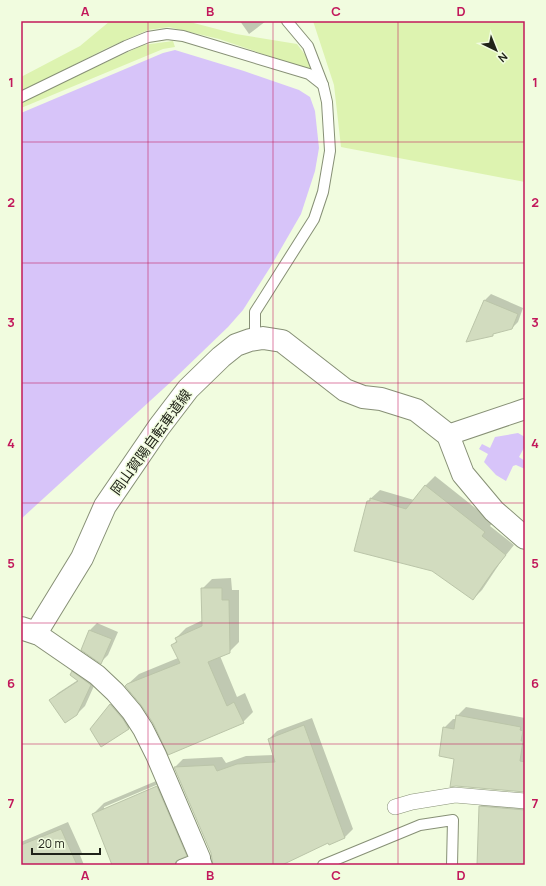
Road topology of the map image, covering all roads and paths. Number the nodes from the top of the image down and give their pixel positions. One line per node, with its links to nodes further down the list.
1 (287, 21): 2 (lane)
2 (323, 85): 3 (lane); 4 (lane)
3 (21, 97)
4 (255, 339): 6 (main road, 岡山賀陽自転車道線); 8 (main road, 岡山賀陽自転車道線)
5 (525, 409): 6 (street)
6 (448, 435): 7 (main road)
7 (525, 538)
8 (28, 631): 11 (street)
9 (525, 801): 10 (street)
10 (394, 807)
11 (203, 861): 12 (lane)
12 (181, 865)
13 (323, 865): 14 (lane)
14 (452, 865)

